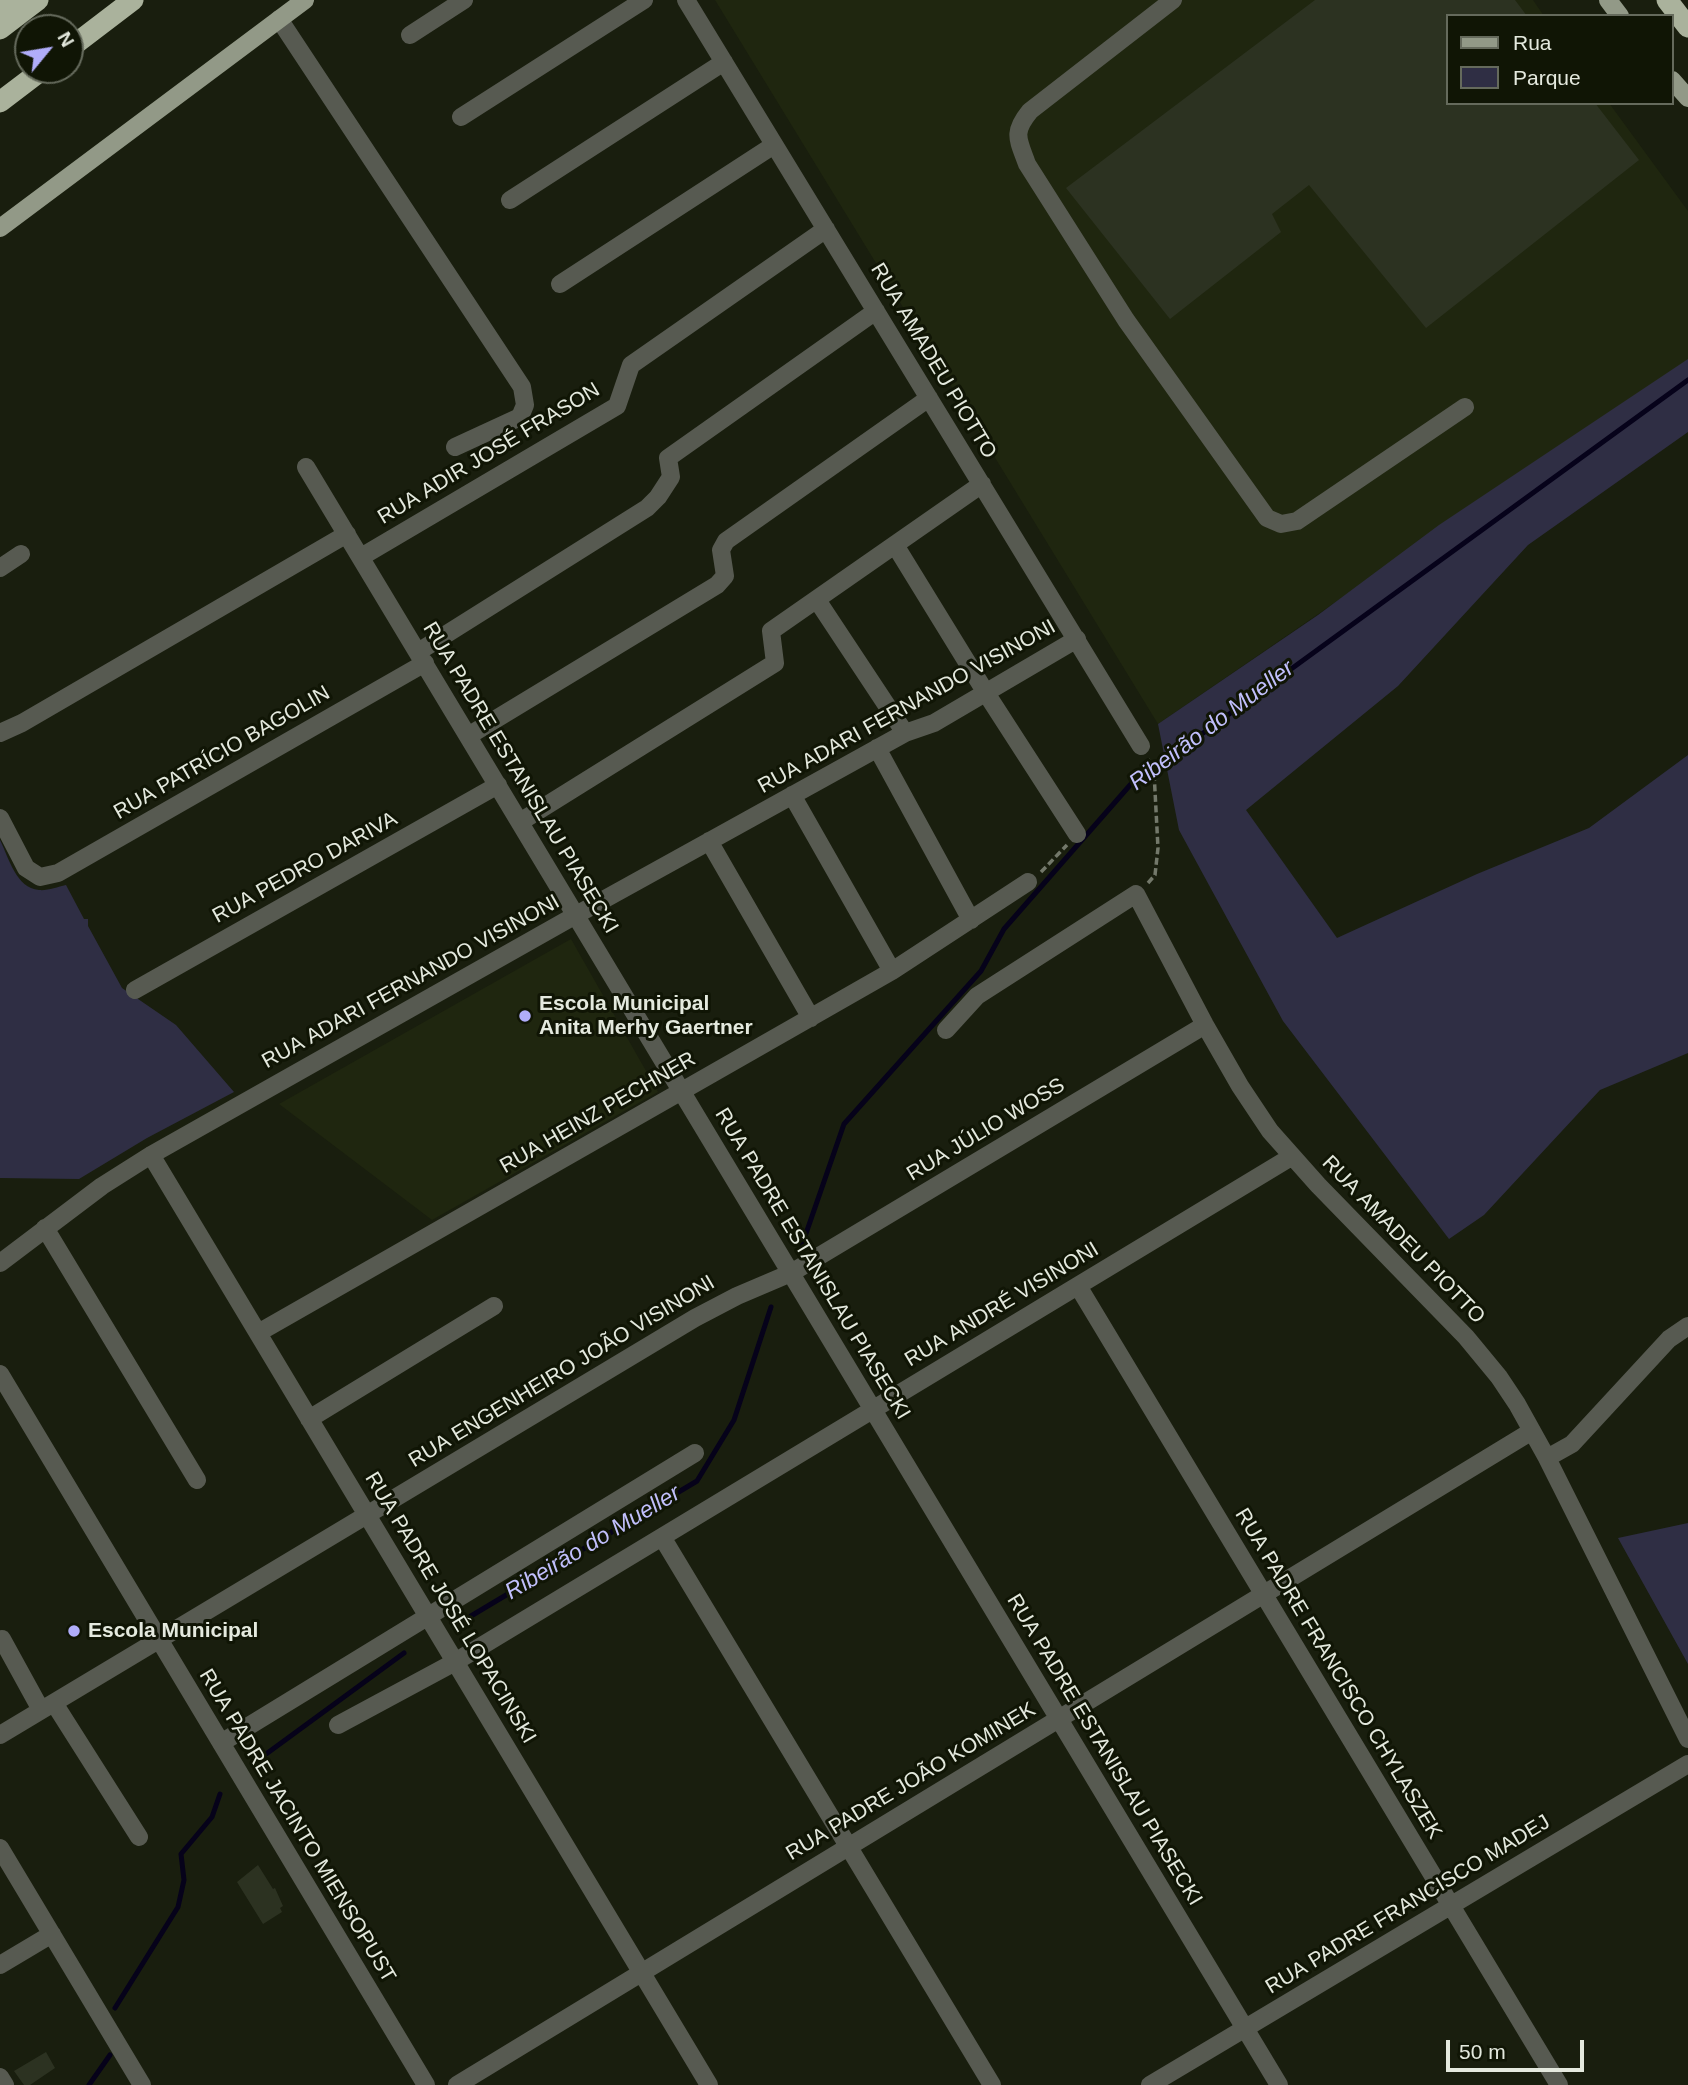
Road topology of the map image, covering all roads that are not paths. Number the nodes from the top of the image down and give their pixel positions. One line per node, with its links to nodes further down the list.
1 (11, 0): 10 (highway)
2 (38, 0): 13 (highway)
3 (133, 0): 15 (highway)
4 (305, 0): 11 (main road)
5 (464, 0): 14 (street)
6 (643, 0): 21 (street)
7 (686, 0): 16 (street, RUA AMADEU PIOTTO)
8 (1173, 0): 29 (street)
9 (1667, 0): 12 (highway)
10 (0, 6)
11 (279, 19): 24 (main road); 30 (street)
12 (1688, 27)
13 (0, 29)
14 (410, 35)
15 (84, 37)
16 (724, 62): 22 (street, RUA AMADEU PIOTTO); 23 (street)
17 (1674, 82): 19 (main road)
18 (24, 84): 20 (highway)
19 (1688, 98)
20 (0, 102)
21 (461, 117)
22 (774, 145): 25 (street, RUA AMADEU PIOTTO); 26 (street)
23 (510, 200)
24 (0, 228)
25 (825, 229): 27 (street, RUA AMADEU PIOTTO); 36 (street, RUA ADIR JOSÉ FRASON)
26 (560, 284)
27 (876, 311): 28 (street, RUA AMADEU PIOTTO); 40 (street, RUA PATRÍCIO BAGOLIN)
28 (929, 398): 32 (street, RUA AMADEU PIOTTO); 44 (street)
29 (1465, 407)
30 (455, 447)
31 (306, 467): 33 (street, RUA PADRE ESTANISLAU PIASECKI)
32 (982, 484): 34 (street); 39 (street, RUA AMADEU PIOTTO)
33 (347, 534): 36 (street, RUA PADRE ESTANISLAU PIASECKI); 42 (street)
34 (895, 545): 38 (street); 41 (street)
35 (21, 554): 37 (street)
36 (360, 557): 40 (street, RUA PADRE ESTANISLAU PIASECKI)
37 (0, 568)
38 (817, 600): 43 (street); 50 (street)
39 (1077, 639): 41 (street, RUA ADARI FERNANDO VISINONI); 45 (street, RUA AMADEU PIOTTO)
40 (421, 658): 44 (street, RUA PADRE ESTANISLAU PIASECKI); 49 (street, RUA PATRÍCIO BAGOLIN)
41 (985, 693): 43 (street, RUA ADARI FERNANDO VISINONI); 51 (street)
42 (0, 733)
43 (905, 733): 46 (street, RUA ADARI FERNANDO VISINONI)
44 (468, 736): 47 (street, RUA PADRE ESTANISLAU PIASECKI)
45 (1141, 746)
46 (877, 748): 48 (street, RUA ADARI FERNANDO VISINONI); 55 (street)
47 (498, 785): 50 (street, RUA PADRE ESTANISLAU PIASECKI); 57 (street, RUA PEDRO DARIVA)
48 (792, 795): 52 (street, RUA ADARI FERNANDO VISINONI); 56 (street)
49 (0, 818)
50 (520, 822): 54 (street, RUA PADRE ESTANISLAU PIASECKI)
51 (1077, 834)
52 (709, 841): 54 (street, RUA ADARI FERNANDO VISINONI); 58 (street)
53 (1028, 882): 55 (street, RUA HEINZ PECHNER)
54 (576, 915): 61 (street, RUA PADRE ESTANISLAU PIASECKI); 62 (street, RUA ADARI FERNANDO VISINONI)
55 (971, 920): 56 (street, RUA HEINZ PECHNER)
56 (892, 971): 58 (street, RUA HEINZ PECHNER)
57 (135, 990)
58 (811, 1018): 61 (street, RUA HEINZ PECHNER)
59 (1205, 1026): 60 (street, RUA AMADEU PIOTTO); 63 (street, RUA AMADEU PIOTTO); 66 (street, RUA JÚLIO WOSS)
60 (946, 1030)
61 (682, 1091): 66 (street, RUA PADRE ESTANISLAU PIASECKI); 70 (street, RUA HEINZ PECHNER)
62 (151, 1155): 64 (street, RUA ADARI FERNANDO VISINONI); 70 (street, RUA PADRE JOSÉ LOPACINSKI)
63 (1291, 1157): 67 (street, RUA ANDRÉ VISINONI); 74 (street, RUA AMADEU PIOTTO)
64 (45, 1228): 65 (street, RUA ADARI FERNANDO VISINONI); 77 (street)
65 (0, 1263)
66 (791, 1273): 72 (street, RUA PADRE ESTANISLAU PIASECKI); 78 (street, RUA ENGENHEIRO JOÃO VISINONI)
67 (1077, 1286): 72 (street, RUA ANDRÉ VISINONI); 80 (street, RUA PADRE FRANCISCO CHYLASZEK)
68 (494, 1306): 73 (street)
69 (1688, 1326): 76 (street)
70 (258, 1333): 73 (street, RUA PADRE JOSÉ LOPACINSKI)
71 (0, 1374): 83 (street, RUA PADRE JACINTO MIENSOPUST)
72 (873, 1409): 79 (street, RUA ANDRÉ VISINONI); 86 (street, RUA PADRE ESTANISLAU PIASECKI)
73 (309, 1419): 78 (street, RUA PADRE JOSÉ LOPACINSKI)
74 (1532, 1431): 76 (street, RUA AMADEU PIOTTO); 80 (street, RUA PADRE JOÃO KOMINEK)
75 (695, 1453): 81 (street)
76 (1547, 1458): 89 (street, RUA AMADEU PIOTTO)
77 (197, 1480)
78 (367, 1515): 81 (street, RUA PADRE JOSÉ LOPACINSKI); 83 (street, RUA ENGENHEIRO JOÃO VISINONI)
79 (662, 1537): 84 (street, RUA ANDRÉ VISINONI); 93 (street)
80 (1263, 1594): 86 (street, RUA PADRE JOÃO KOMINEK); 95 (street, RUA PADRE FRANCISCO CHYLASZEK)
81 (427, 1615): 84 (street, RUA PADRE JOSÉ LOPACINSKI); 90 (street)
82 (2, 1639): 85 (street)
83 (159, 1640): 85 (street, RUA ENGENHEIRO JOÃO VISINONI); 90 (street, RUA PADRE JACINTO MIENSOPUST)
84 (455, 1662): 87 (street, RUA ANDRÉ VISINONI); 98 (street, RUA PADRE JOSÉ LOPACINSKI)
85 (47, 1706): 88 (street, RUA ENGENHEIRO JOÃO VISINONI); 92 (street)
86 (1059, 1719): 93 (street, RUA PADRE JOÃO KOMINEK); 99 (street, RUA PADRE ESTANISLAU PIASECKI)
87 (338, 1725)
88 (0, 1735)
89 (1688, 1739)
90 (221, 1743): 103 (street, RUA PADRE JACINTO MIENSOPUST)
91 (1688, 1764): 95 (street, RUA PADRE FRANCISCO MADEJ)
92 (139, 1837)
93 (848, 1847): 98 (street, RUA PADRE JOÃO KOMINEK); 106 (street)
94 (0, 1848): 96 (street)
95 (1451, 1905): 99 (street, RUA PADRE FRANCISCO MADEJ); 109 (street, RUA PADRE FRANCISCO CHYLASZEK)
96 (52, 1934): 97 (street); 102 (street)
97 (0, 1965)
98 (642, 1972): 104 (street, RUA PADRE JOÃO KOMINEK); 105 (street, RUA PADRE JOSÉ LOPACINSKI)
99 (1245, 2028): 107 (street, RUA PADRE FRANCISCO MADEJ); 108 (street, RUA PADRE ESTANISLAU PIASECKI)
100 (0, 2077): 101 (street)
101 (5, 2085)
102 (142, 2085)
103 (426, 2085)
104 (457, 2085)
105 (709, 2085)
106 (992, 2085)
107 (1150, 2085)
108 (1279, 2085)
109 (1559, 2085)

